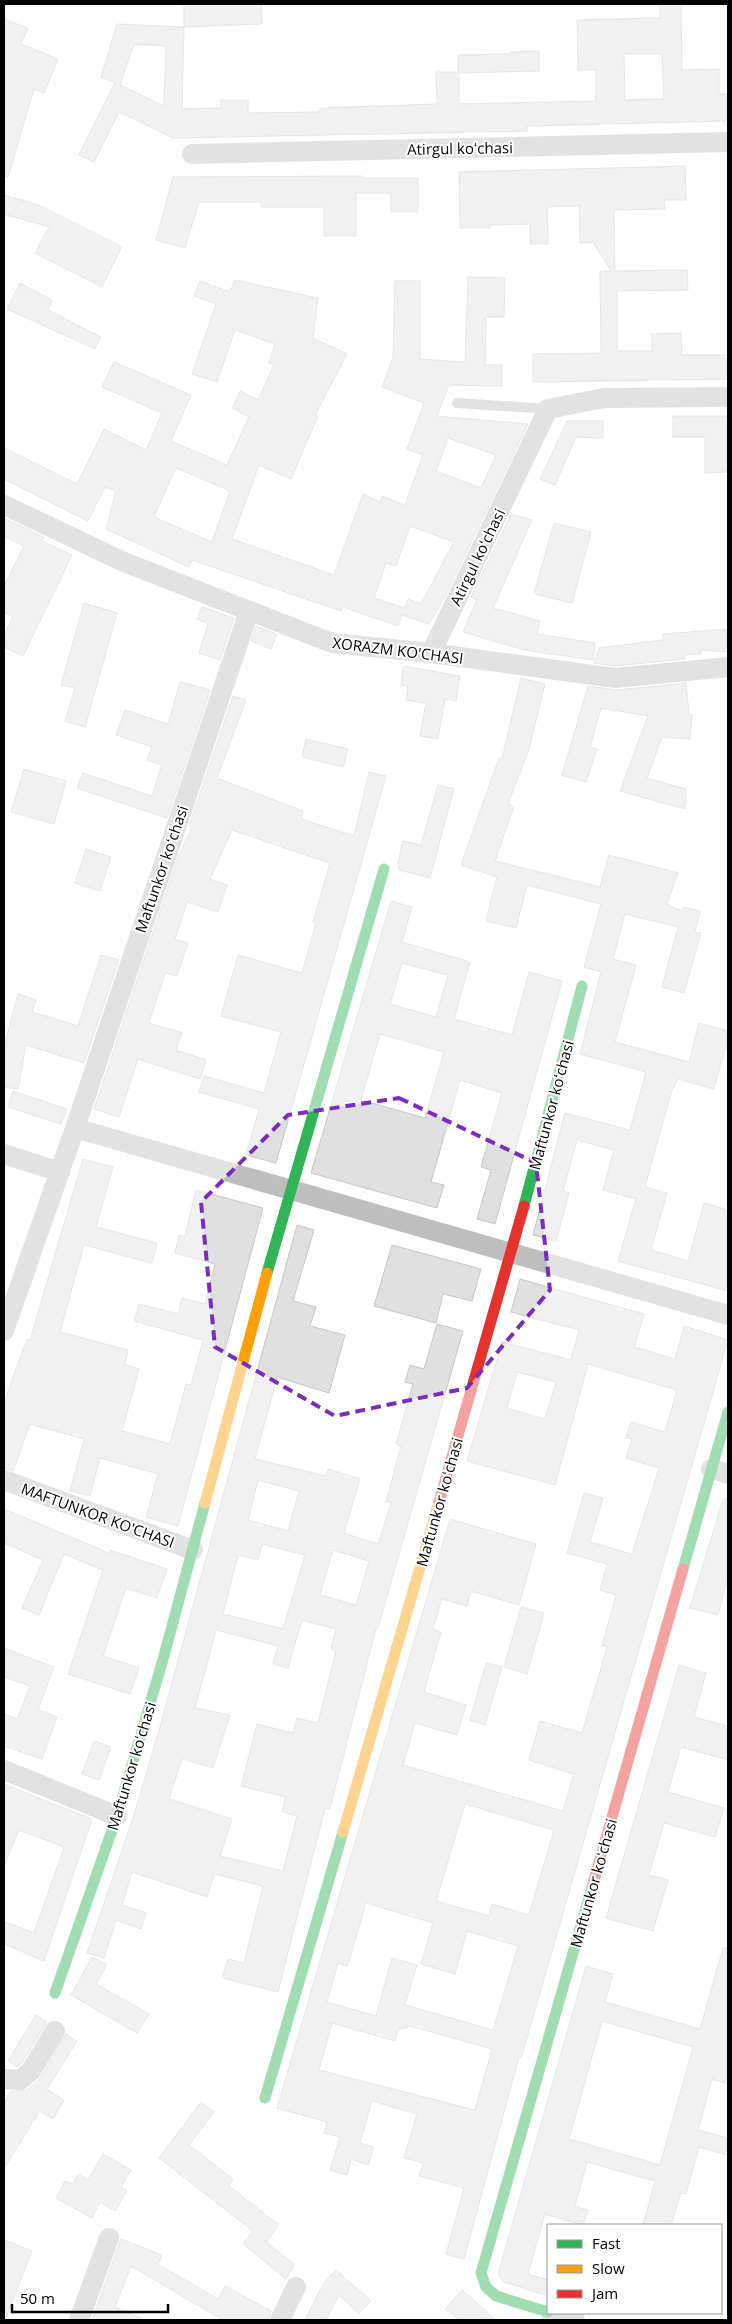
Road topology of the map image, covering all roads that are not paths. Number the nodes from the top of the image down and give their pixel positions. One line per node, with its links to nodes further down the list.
1 (728, 142): 2 (street, Atirgul koʻchasi)
2 (192, 154)
3 (728, 397): 5 (street)
4 (457, 403): 5 (lane)
5 (548, 408): 8 (street, Atirgul koʻchasi)
6 (4, 505): 7 (street, XORAZM KO'CHASI)
7 (250, 611): 8 (street, XORAZM KO'CHASI); 12 (street, Maftunkor koʻchasi)
8 (431, 653): 9 (street, XORAZM KO'CHASI)
9 (728, 667)
10 (384, 869): 15 (street, Maftunkor koʻchasi)
11 (582, 986): 16 (street, Maftunkor koʻchasi)
12 (75, 1128): 14 (street, Maftunkor koʻchasi); 15 (street)
13 (4, 1154): 14 (street)
14 (60, 1172): 18 (street, Maftunkor koʻchasi)
15 (290, 1189): 16 (street); 22 (street, Maftunkor koʻchasi)
16 (512, 1252): 17 (street); 28 (street, Maftunkor koʻchasi)
17 (728, 1315)
18 (4, 1330)
19 (728, 1412): 20 (street, Maftunkor koʻchasi)
20 (720, 1471): 31 (street, Maftunkor koʻchasi)
21 (4, 1480): 22 (street, MAFTUNKOR KO'CHASI)
22 (193, 1550): 24 (street, Maftunkor koʻchasi)
23 (4, 1770): 24 (street)
24 (117, 1816): 25 (street, Maftunkor koʻchasi)
25 (55, 1992)
26 (55, 2031): 27 (street)
27 (4, 2079)
28 (265, 2098)
29 (109, 2238): 33 (street)
30 (296, 2286): 34 (street)
31 (547, 2311)
32 (556, 2314): 35 (street, Maftunkor koʻchasi)
33 (79, 2320)
34 (280, 2320)
35 (575, 2320)

